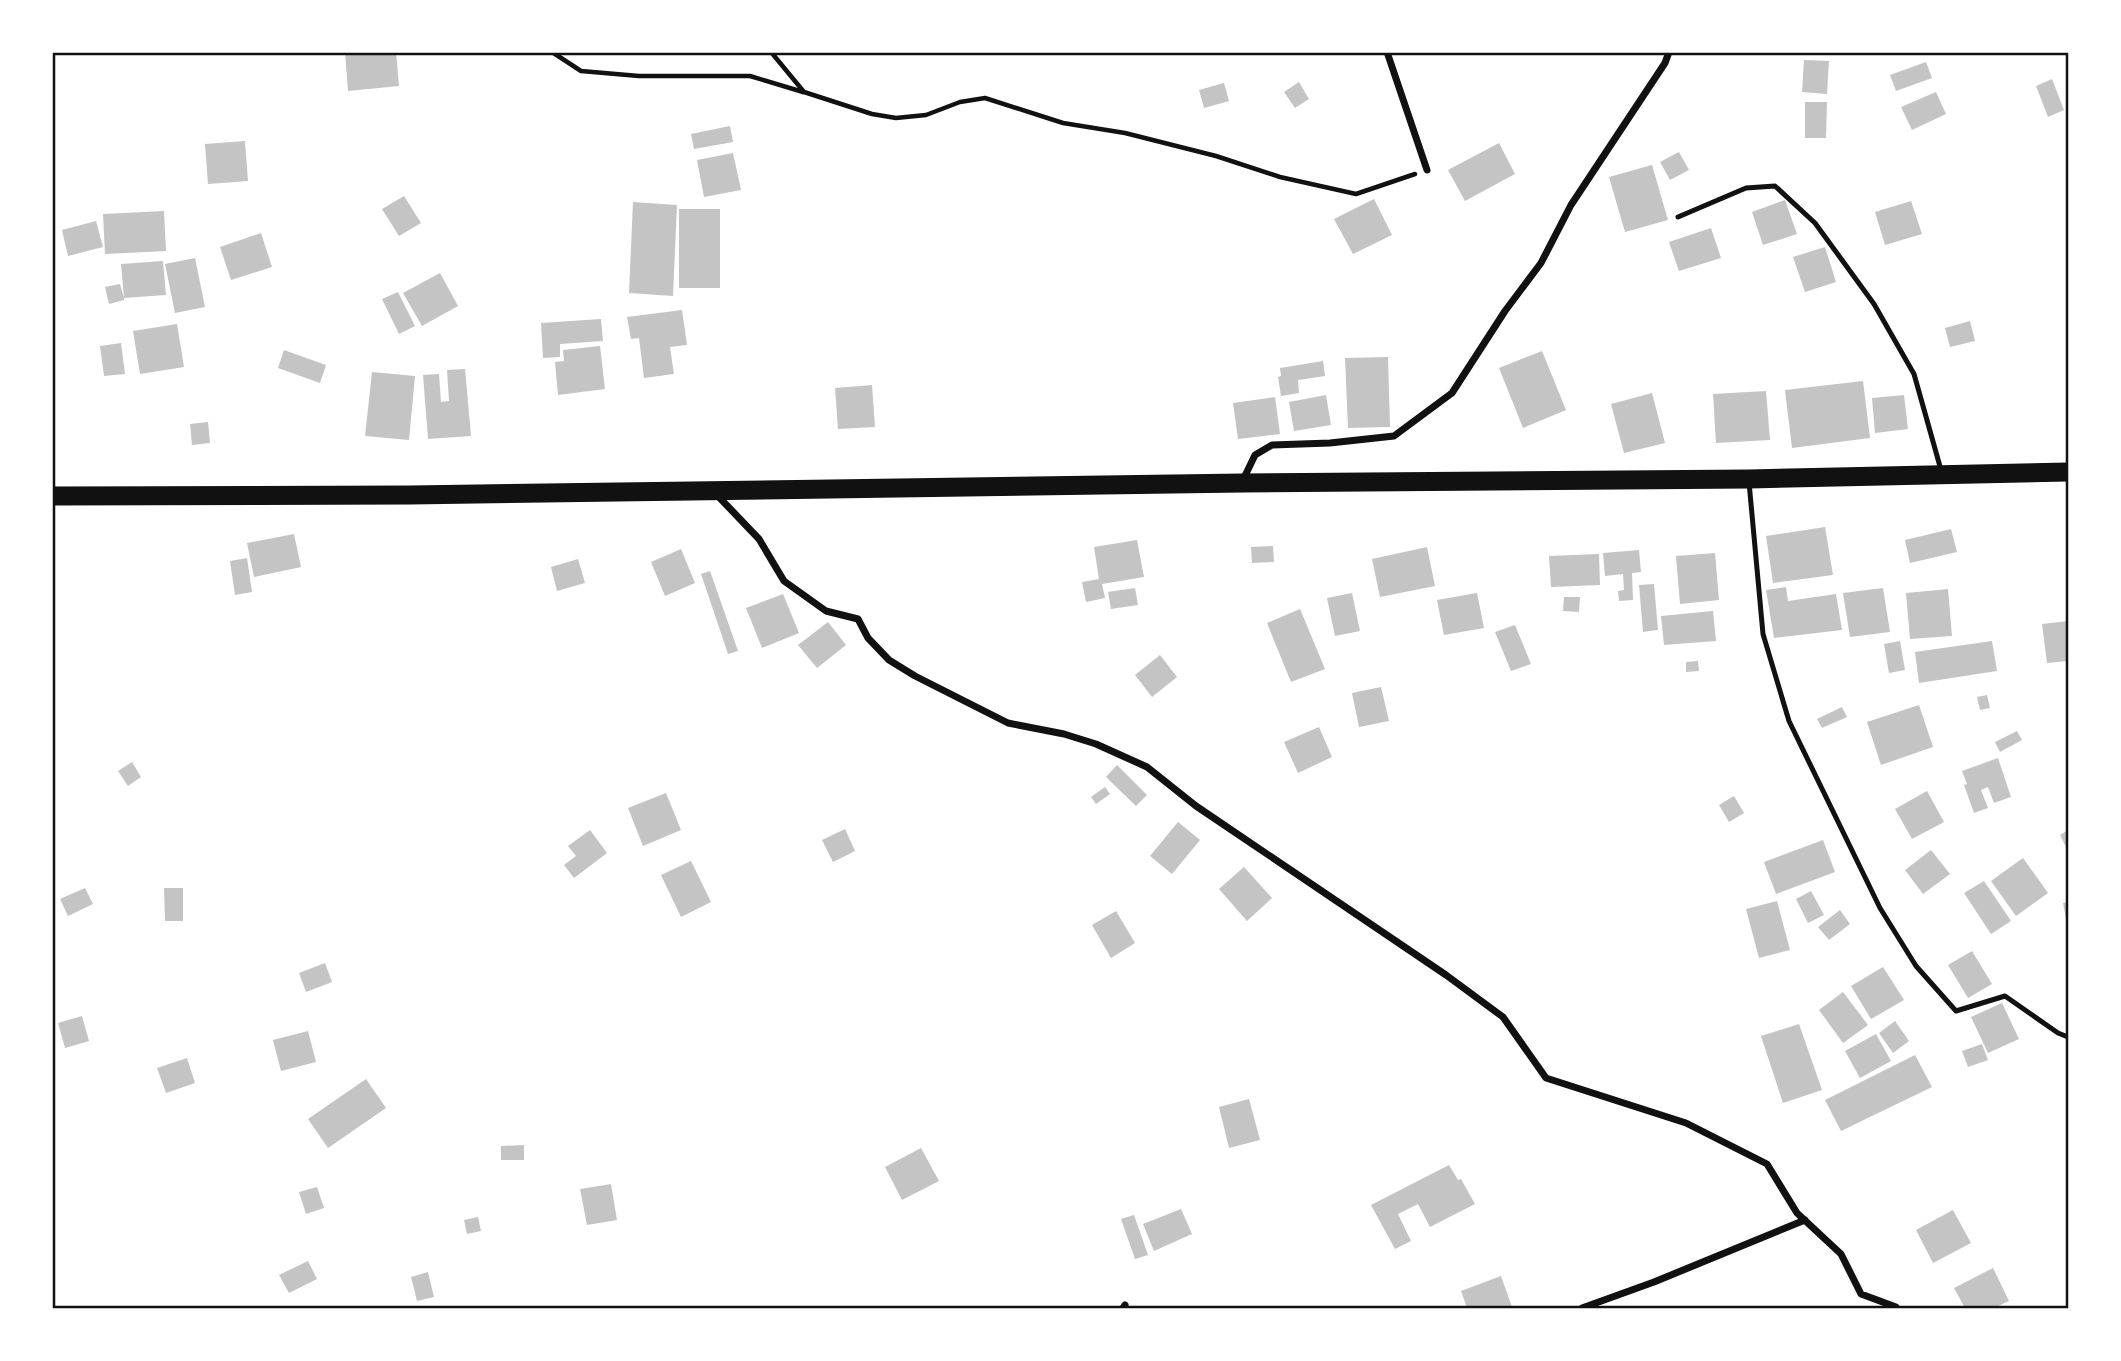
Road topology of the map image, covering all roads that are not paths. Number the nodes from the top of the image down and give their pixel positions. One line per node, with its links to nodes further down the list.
1 (1387, 52): 3 (street)
2 (1669, 52): 8 (street)
3 (1427, 170)
4 (1678, 217): 6 (lane)
5 (2068, 472): 6 (highway)
6 (1942, 474): 7 (highway)
7 (1749, 479): 8 (highway); 11 (lane)
8 (1242, 484): 9 (highway)
9 (713, 491): 10 (highway); 12 (street)
10 (52, 496)
11 (2068, 1037)
12 (1805, 1220): 13 (street); 14 (street)
13 (1896, 1307)
14 (1582, 1308)

